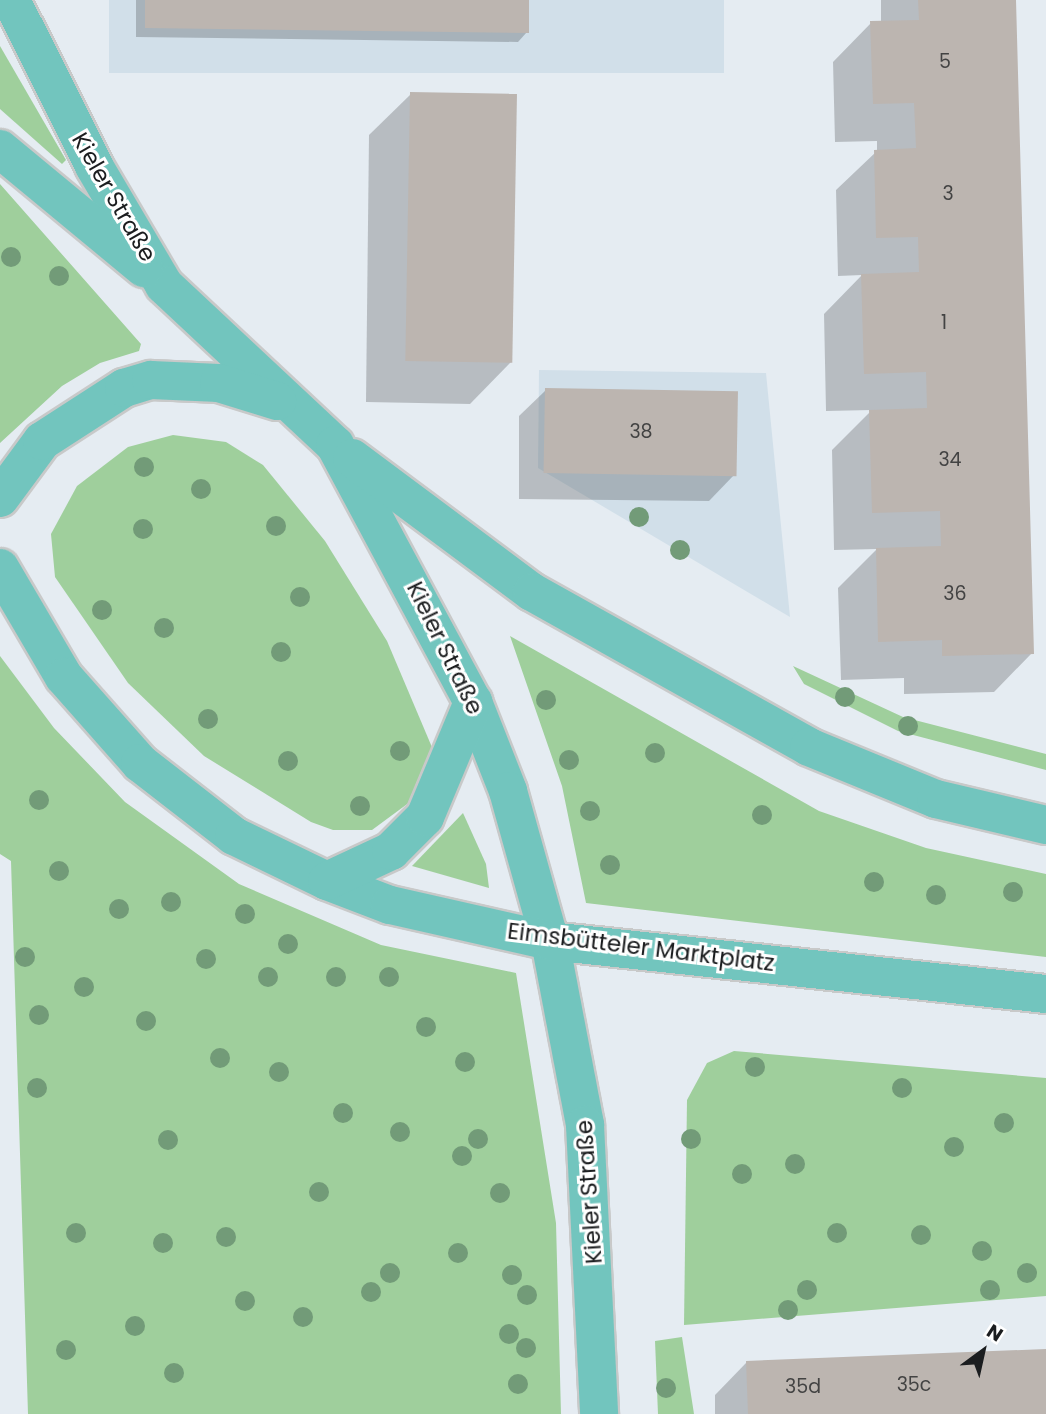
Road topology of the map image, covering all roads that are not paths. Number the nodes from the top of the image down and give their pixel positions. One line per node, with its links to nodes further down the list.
1 (11, 0): 3 (main road, Kieler Straße)
2 (0, 149): 3 (main road)
3 (164, 285): 4 (main road, Kieler Straße)
4 (286, 404): 5 (main road, Kieler Straße); 6 (main road)
5 (335, 445): 8 (main road, Kieler Straße); 9 (main road)
6 (0, 498)
7 (0, 568): 10 (main road, Eimsbütteler Marktplatz)
8 (473, 702): 10 (main road); 11 (main road, Kieler Straße)
9 (1046, 825)
10 (327, 881): 11 (main road, Eimsbütteler Marktplatz)
11 (550, 941): 12 (main road, Eimsbütteler Marktplatz); 13 (main road, Kieler Straße)
12 (1046, 994)
13 (598, 1414)

